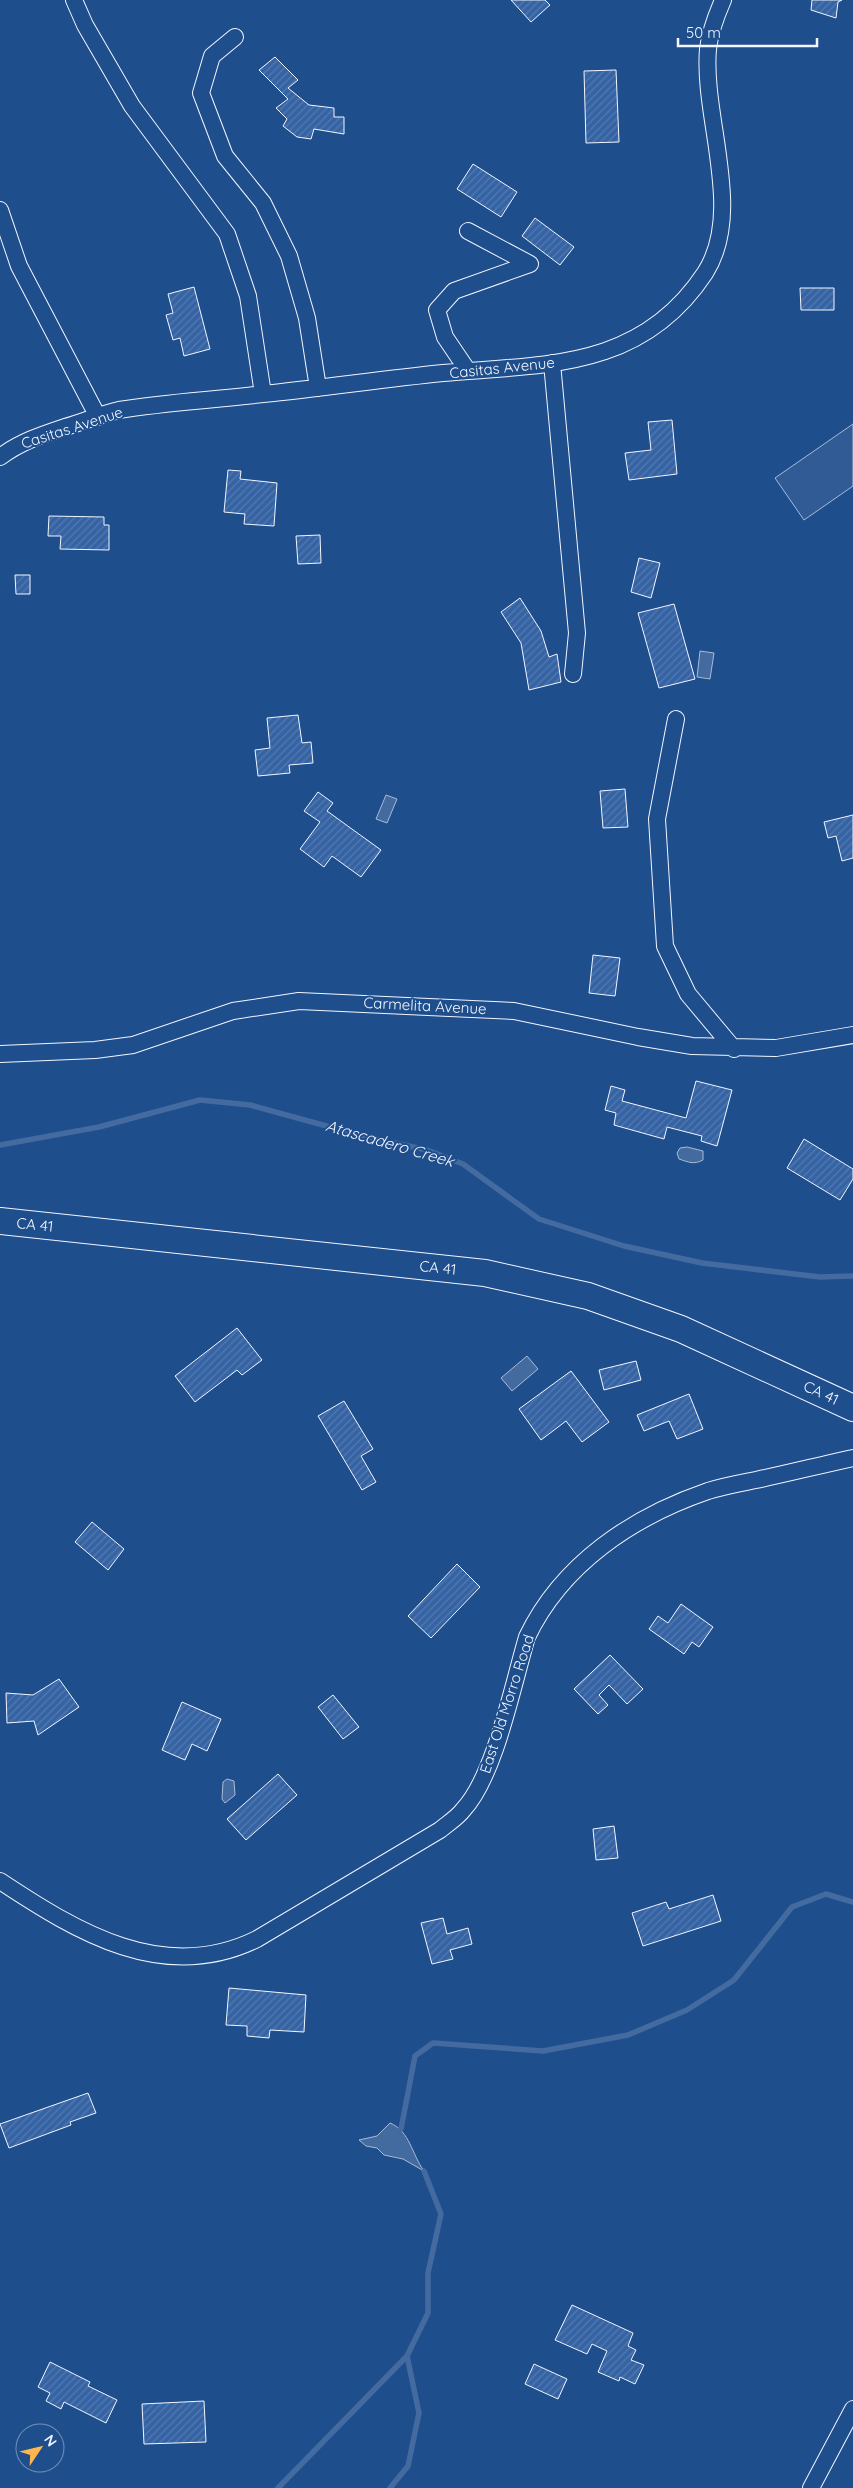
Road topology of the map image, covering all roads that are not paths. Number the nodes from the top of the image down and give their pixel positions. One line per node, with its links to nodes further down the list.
1 (74, 0): 9 (street)
2 (723, 0): 6 (street, Casitas Avenue)
3 (235, 37): 8 (street)
4 (0, 210): 10 (street)
5 (468, 231): 7 (street)
6 (552, 363): 7 (street, Casitas Avenue); 12 (street)
7 (468, 371): 8 (street, Casitas Avenue)
8 (318, 388): 9 (street, Casitas Avenue)
9 (262, 394): 10 (street, Casitas Avenue)
10 (98, 417): 11 (street, Casitas Avenue)
11 (0, 457)
12 (573, 674)
13 (676, 719): 15 (street)
14 (853, 1036): 15 (street, Carmelita Avenue)
15 (734, 1048): 16 (street, Carmelita Avenue)
16 (0, 1054)
17 (0, 1221): 18 (main road, CA 41 / CA 41)
18 (853, 1408)
19 (853, 1458): 20 (street, East Old Morro Road)
20 (0, 1882)
21 (853, 2409): 22 (street)
22 (811, 2488)

